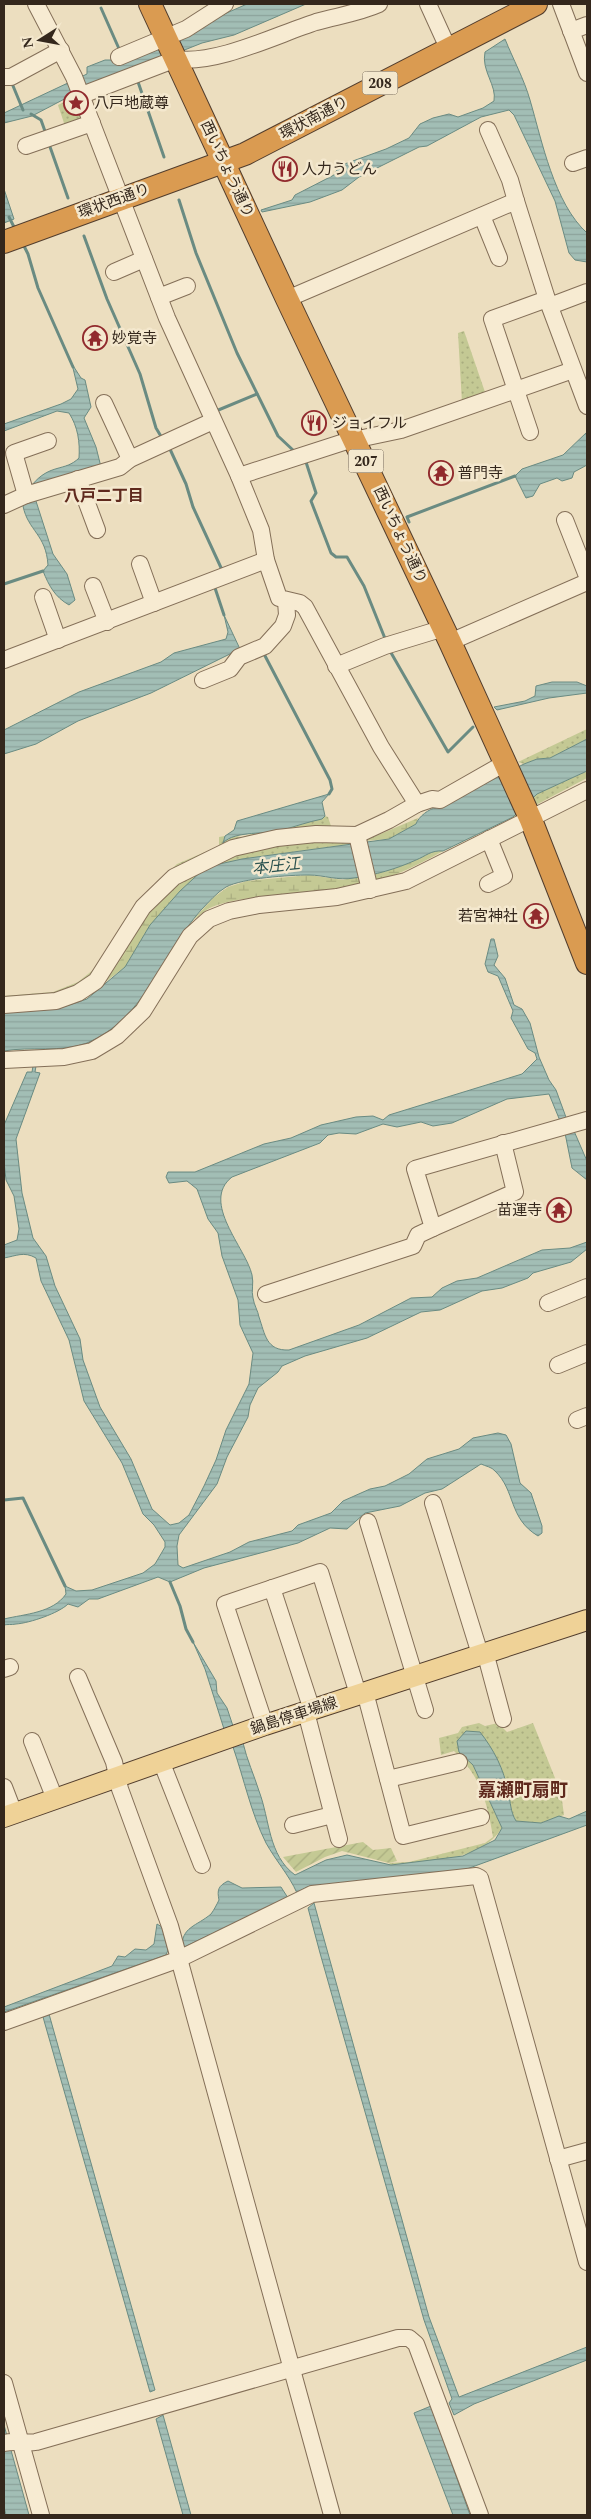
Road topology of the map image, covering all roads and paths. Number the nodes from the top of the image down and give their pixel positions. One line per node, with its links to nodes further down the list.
1 (36, 4): 12 (street)
2 (150, 4): 10 (highway, 西いちょう通り / 207)
3 (226, 4): 10 (street)
4 (379, 4): 14 (street)
5 (428, 4): 11 (street)
6 (536, 4): 11 (highway, 環状南通り / 208)
7 (561, 4): 9 (street)
8 (587, 25): 9 (street)
9 (571, 31): 15 (street)
10 (166, 38): 13 (street); 14 (highway, 西いちょう通り / 207)
11 (448, 48): 21 (highway, 環状南通り / 208)
12 (60, 50): 16 (street); 17 (street)
13 (119, 57)
14 (176, 60): 17 (street); 21 (highway, 西いちょう通り / 207)
15 (587, 73)
16 (7, 77)
17 (81, 95): 18 (street)
18 (92, 124): 20 (street); 22 (street)
19 (488, 130): 23 (street)
20 (26, 146)
21 (224, 160): 22 (highway, 環状西通り / 208); 32 (highway, 西いちょう通り / 207)
22 (120, 198): 25 (highway, 環状西通り / 208); 27 (street)
23 (516, 201): 24 (street); 33 (street)
24 (482, 216): 26 (street); 32 (street)
25 (14, 238)
26 (498, 258)
27 (144, 259): 28 (street); 31 (street)
28 (114, 272)
29 (187, 286): 31 (street)
30 (587, 292): 33 (street)
31 (159, 297): 38 (street)
32 (287, 299): 40 (highway, 西いちょう通り / 207)
33 (549, 302): 34 (street); 35 (street)
34 (573, 370): 35 (street); 37 (street)
35 (516, 390): 39 (street); 40 (street)
36 (104, 403): 42 (street)
37 (587, 403)
38 (213, 421): 42 (street); 43 (street)
39 (530, 432)
40 (356, 440): 43 (street); 58 (highway, 西いちょう通り / 207)
41 (48, 441): 45 (street)
42 (130, 458): 44 (street)
43 (239, 476): 49 (street)
44 (78, 479): 45 (street); 48 (street)
45 (26, 496): 46 (street)
46 (4, 505)
47 (565, 520): 51 (street)
48 (97, 530)
49 (266, 560): 55 (street); 56 (street)
50 (140, 564): 56 (street)
51 (587, 576)
52 (587, 582): 58 (street)
53 (93, 586): 57 (street)
54 (43, 597): 59 (street)
55 (286, 601): 61 (street); 62 (street)
56 (154, 603): 57 (street)
57 (107, 622): 59 (street)
58 (447, 635): 61 (street); 63 (highway, 西いちょう通り / 207)
59 (58, 640): 60 (street)
60 (4, 660)
61 (336, 666): 65 (street)
62 (202, 680)
63 (505, 763): 65 (street); 66 (highway, 西いちょう通り / 207)
64 (587, 790): 66 (street)
65 (417, 804): 67 (street)
66 (530, 820): 68 (street); 71 (highway, 西いちょう通り / 207)
67 (357, 835): 70 (street); 72 (street)
68 (489, 839): 69 (street); 70 (street)
69 (488, 884)
70 (370, 890): 73 (street)
71 (587, 963)
72 (4, 1005)
73 (4, 1060)
74 (581, 1122): 75 (street)
75 (502, 1143): 76 (street); 76 (street)
76 (433, 1228): 78 (street)
77 (587, 1288): 79 (street)
78 (266, 1294)
79 (548, 1303)
80 (587, 1352): 81 (street)
81 (558, 1365)
82 (433, 1503): 86 (street)
83 (368, 1522): 87 (street)
84 (272, 1588): 89 (street); 91 (street); 93 (street)
85 (587, 1620): 86 (main road, 鍋島停車場線)
86 (482, 1653): 87 (main road, 鍋島停車場線); 92 (street)
87 (416, 1675): 89 (main road, 鍋島停車場線); 90 (street)
88 (78, 1678): 97 (street)
89 (362, 1693): 91 (main road, 鍋島停車場線); 98 (street)
90 (425, 1710)
91 (309, 1711): 93 (main road, 鍋島停車場線); 102 (street)
92 (503, 1719)
93 (265, 1725): 95 (main road, 鍋島停車場線)
94 (32, 1741): 100 (street)
95 (161, 1761): 97 (main road, 鍋島停車場線); 106 (street)
96 (459, 1762): 98 (street)
97 (117, 1776): 100 (main road, 鍋島停車場線); 107 (street)
98 (388, 1779): 103 (street)
99 (4, 1787): 101 (street)
100 (55, 1798): 101 (main road, 鍋島停車場線)
101 (9, 1815)
102 (332, 1815): 104 (street); 105 (street)
103 (481, 1817)
104 (293, 1825)
105 (339, 1839)
106 (202, 1865)
107 (177, 1960): 108 (street); 110 (street); 112 (street)
108 (4, 2022)
109 (587, 2151): 110 (street)
110 (558, 2159): 111 (street)
111 (587, 2262)
112 (290, 2363): 114 (street); 116 (street); 117 (street)
113 (4, 2383): 114 (street)
114 (12, 2442): 115 (street)
115 (41, 2515)
116 (332, 2515)
117 (480, 2515)

